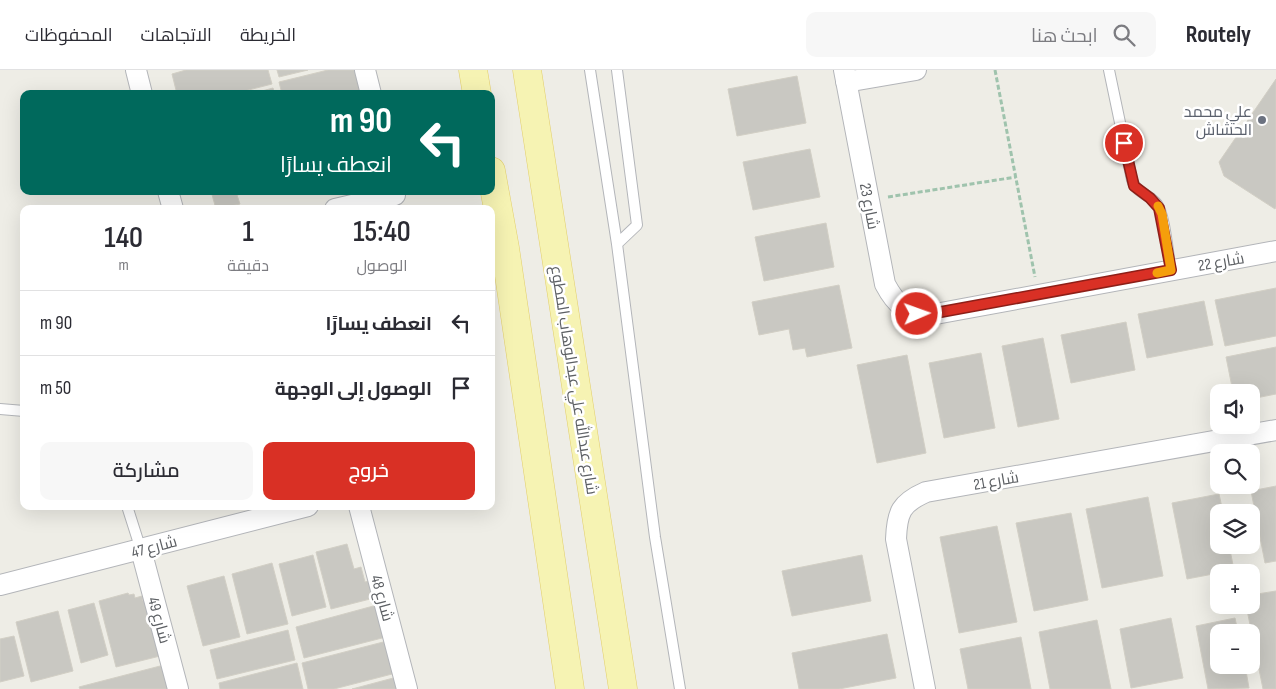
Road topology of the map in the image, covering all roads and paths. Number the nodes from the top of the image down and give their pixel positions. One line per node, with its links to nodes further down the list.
1 (136, 70): 11 (street)
2 (365, 70): 12 (street)
3 (473, 70): 13 (main road)
4 (528, 70): 36 (main road, شارع عبدالله علي عبدالوهاب المطوع)
5 (590, 70): 19 (lane)
6 (617, 70): 19 (lane)
7 (916, 70): 10 (street)
8 (996, 70): 14 (path)
9 (1109, 70): 21 (lane)
10 (845, 76): 17 (street, شارع 23)
11 (141, 90)
12 (370, 90)
13 (476, 90)
14 (1016, 177): 17 (path); 22 (path)
15 (495, 192): 35 (main road)
16 (396, 198): 18 (street)
17 (869, 200): 23 (street, شارع 23)
18 (357, 205)
19 (618, 244): 37 (lane)
20 (1276, 251): 21 (street, شارع 22)
21 (1171, 270): 22 (street, شارع 22)
22 (1038, 294): 23 (street, شارع 22)
23 (930, 314)
24 (0, 409): 25 (lane)
25 (20, 411)
26 (1276, 430): 38 (street, شارع 21)
27 (128, 510): 31 (lane)
28 (271, 510): 30 (street, شارع 47)
29 (360, 510): 34 (street, شارع 48)
30 (253, 512): 31 (street, شارع 47)
31 (141, 550): 32 (street, شارع 47); 33 (street, شارع 49)
32 (0, 585)
33 (178, 689)
34 (407, 689)
35 (570, 689)
36 (623, 689)
37 (680, 689)
38 (925, 689)

